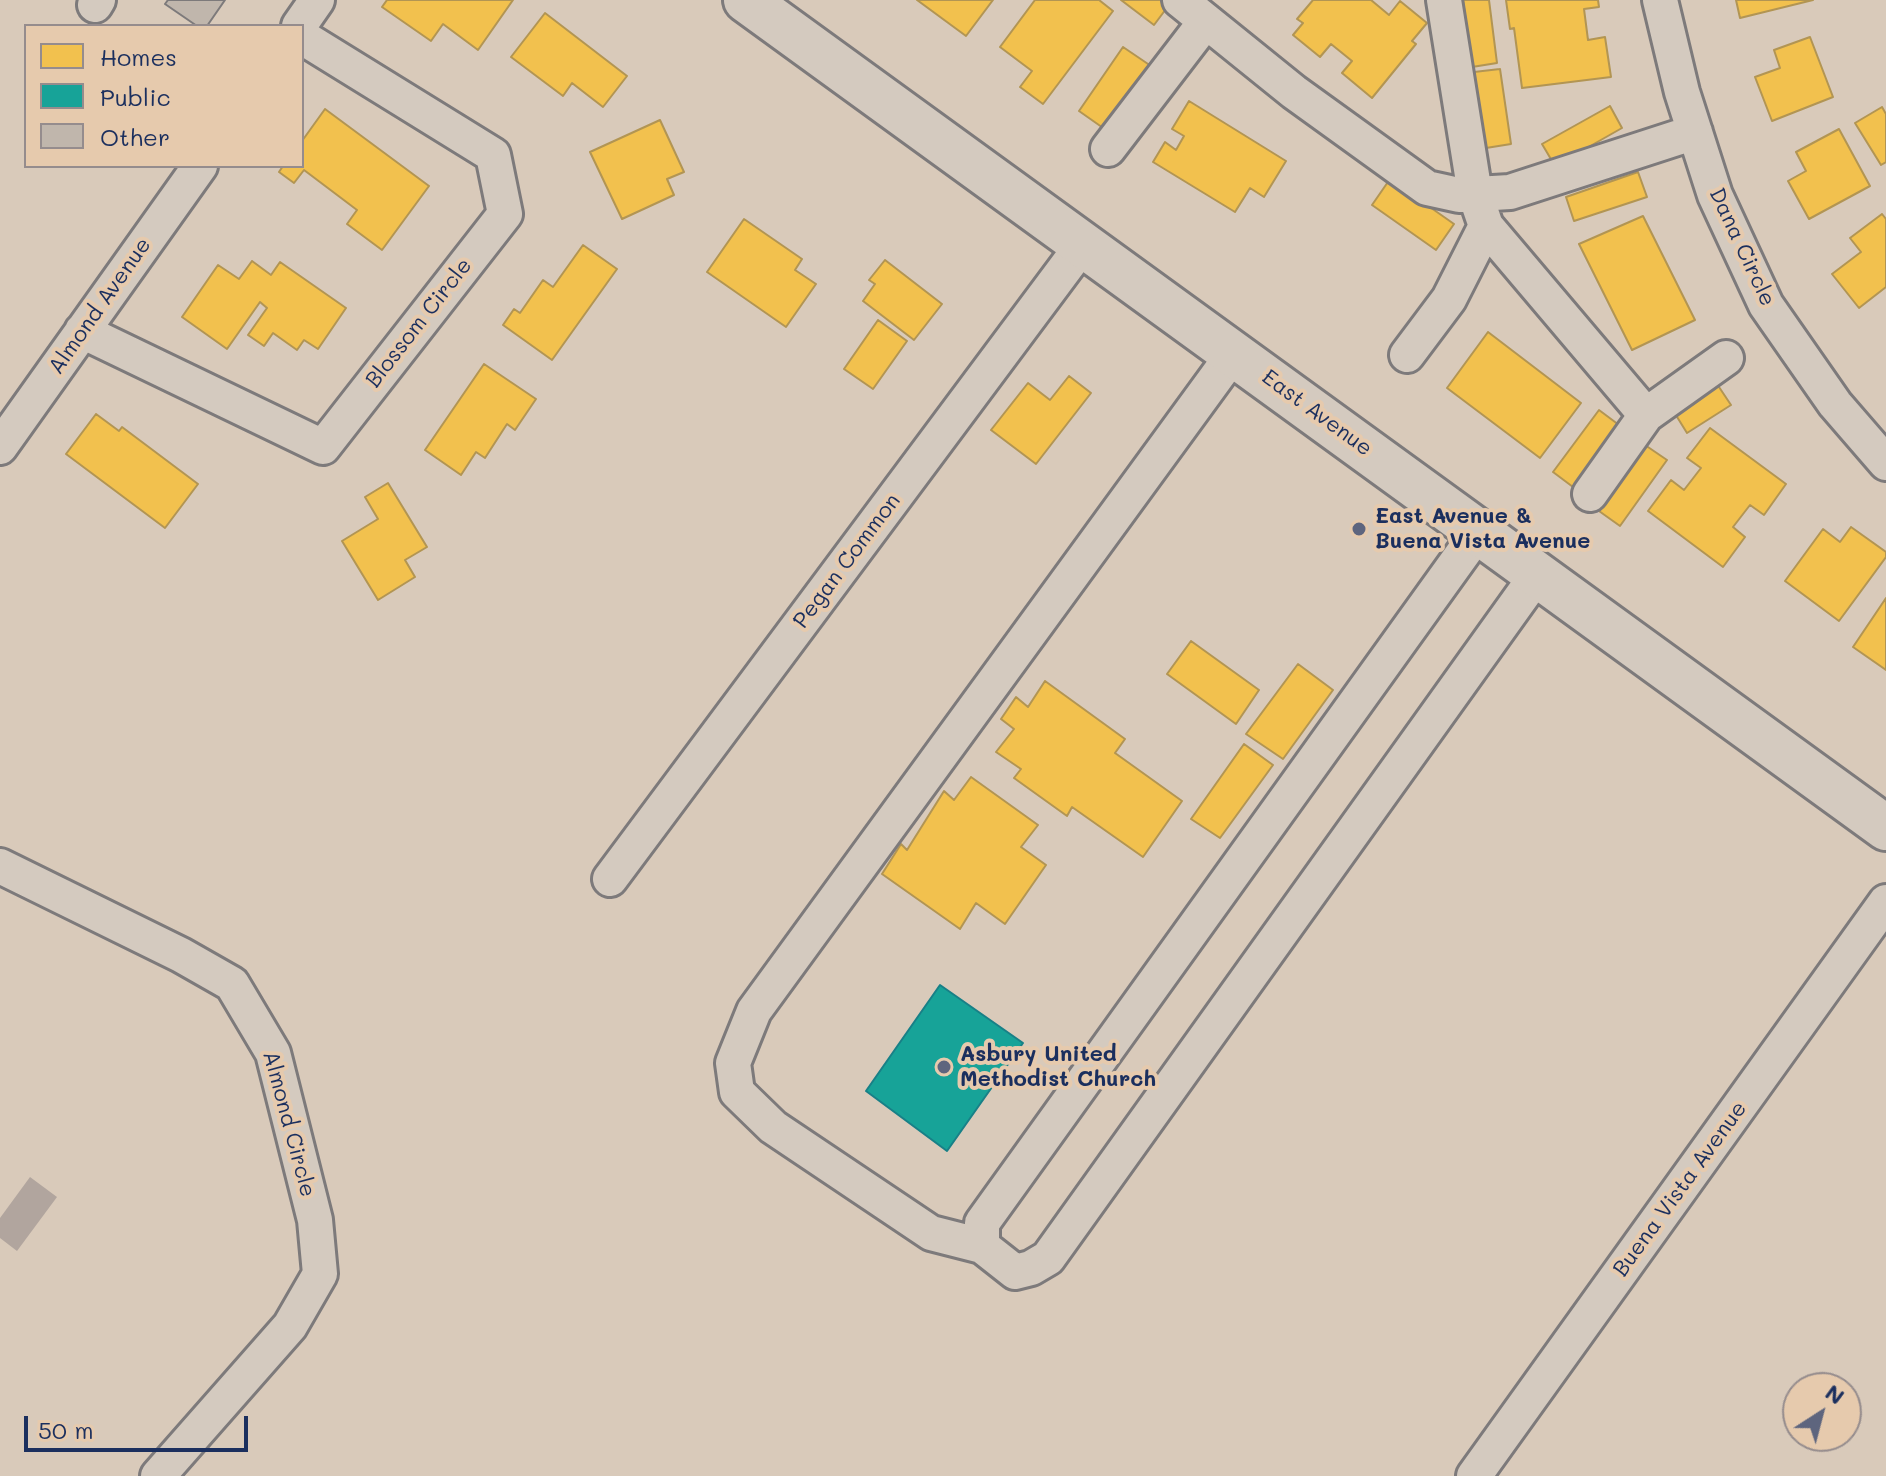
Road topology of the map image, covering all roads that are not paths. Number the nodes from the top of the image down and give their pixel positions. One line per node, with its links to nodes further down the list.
1 (317, 0): 6 (street)
2 (1444, 0): 11 (street)
3 (1660, 0): 8 (street, Dana Circle)
4 (752, 2): 13 (main road, East Avenue)
5 (1193, 10): 9 (street); 11 (street)
6 (300, 24)
7 (304, 38): 14 (street, Blossom Circle)
8 (1695, 132): 11 (street); 20 (street, Dana Circle)
9 (1108, 149)
10 (199, 168): 14 (street, Almond Avenue)
11 (1475, 194): 12 (street)
12 (1486, 226): 16 (street); 18 (street)
13 (1084, 243): 15 (main road, East Avenue); 26 (street, Pegan Common)
14 (82, 331): 19 (street, Almond Avenue)
15 (1234, 353): 22 (main road, East Avenue); 28 (street)
16 (1407, 355)
17 (1726, 358): 18 (street)
18 (1646, 415): 21 (street)
19 (0, 447)
20 (1886, 463)
21 (1590, 494)
22 (1479, 531): 23 (main road, East Avenue); 28 (street)
23 (1537, 575): 24 (main road, East Avenue); 28 (street)
24 (1886, 828)
25 (0, 866): 29 (street, Almond Circle)
26 (610, 879)
27 (1886, 902): 30 (street, Buena Vista Avenue)
28 (982, 1246)
29 (158, 1476)
30 (1474, 1476)

